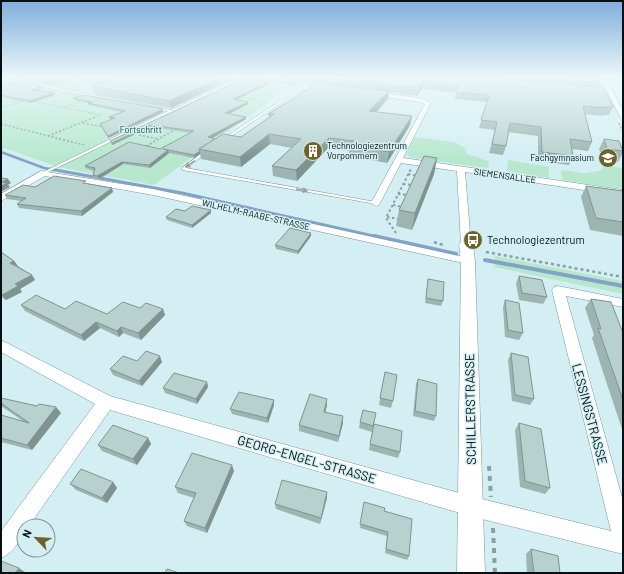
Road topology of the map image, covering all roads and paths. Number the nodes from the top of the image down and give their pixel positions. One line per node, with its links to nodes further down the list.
1 (15, 104): 9 (path)
2 (45, 104): 10 (path)
3 (76, 104): 10 (path)
4 (132, 104): 13 (lane)
5 (187, 104): 13 (lane)
6 (278, 104): 18 (lane)
7 (428, 104): 22 (street)
8 (615, 104): 14 (street)
9 (1, 108)
10 (64, 108): 17 (path)
11 (234, 109): 12 (path)
12 (241, 110)
13 (171, 111): 19 (lane)
14 (623, 117)
15 (1, 124): 17 (path)
16 (178, 128): 21 (path)
17 (48, 136): 19 (path)
18 (219, 144)
19 (94, 147): 25 (lane)
20 (212, 148): 34 (lane, one-way to 34)
21 (141, 149)
22 (400, 160): 23 (street); 34 (street)
23 (414, 162): 24 (street); 26 (path)
24 (461, 169): 30 (street, SIEMENSALLEE); 41 (street, SIEMENSALLEE)
25 (49, 170): 33 (street); 41 (street, WILHELM-RAABE-STRASSE)
26 (408, 174): 27 (path); 28 (path)
27 (419, 176)
28 (403, 184): 29 (path); 31 (path)
29 (415, 185)
30 (623, 193)
31 (398, 194): 32 (path); 35 (path)
32 (410, 196)
33 (1, 198)
34 (376, 203)
35 (392, 205): 36 (path); 37 (path)
36 (405, 207)
37 (387, 217): 38 (path); 39 (path)
38 (399, 219)
39 (396, 233)
40 (486, 252): 42 (path)
41 (467, 253): 47 (street, SCHILLERSTRASSE)
42 (623, 277)
43 (623, 303): 49 (street, LESSINGSTRASSE)
44 (1, 345): 45 (street, GEORG-ENGEL-STRASSE)
45 (106, 402): 47 (street, GEORG-ENGEL-STRASSE); 51 (street)
46 (489, 464): 48 (path)
47 (470, 506): 48 (street, GEORG-ENGEL-STRASSE); 52 (street, SCHILLERSTRASSE)
48 (492, 511): 50 (street, GEORG-ENGEL-STRASSE); 53 (path)
49 (623, 538)
50 (623, 544)
51 (1, 548)
52 (471, 573)
53 (495, 573)

